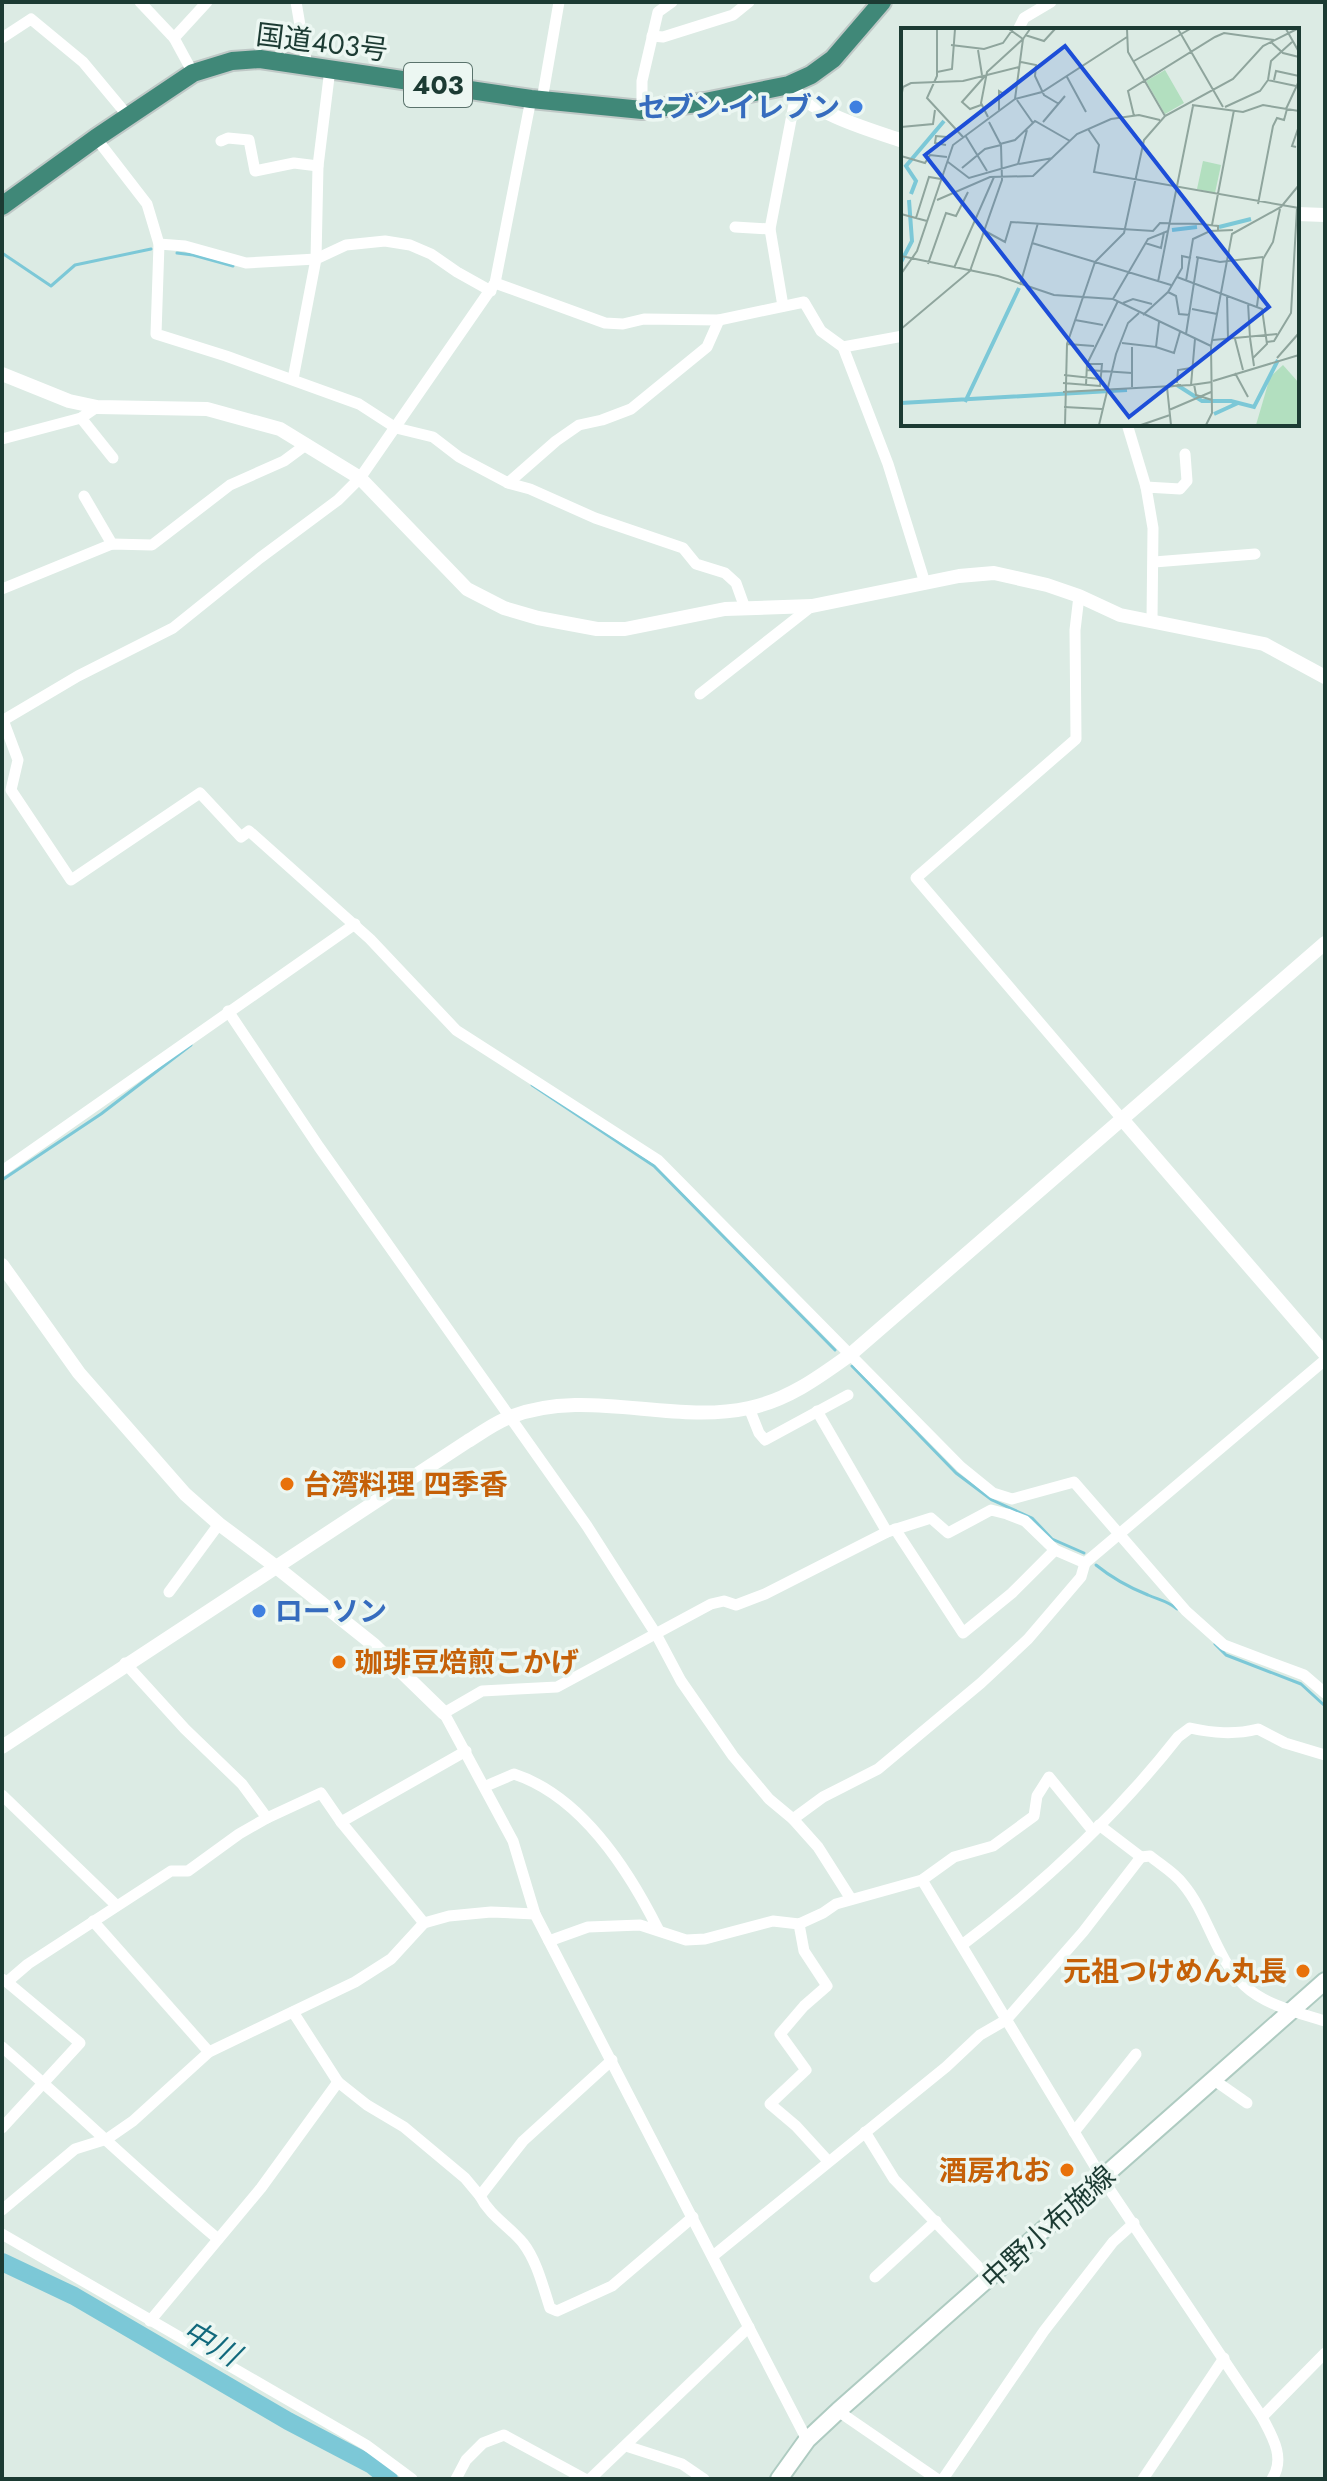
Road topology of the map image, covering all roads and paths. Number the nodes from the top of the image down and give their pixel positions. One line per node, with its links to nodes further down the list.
1 (140, 2): 12 (street)
2 (207, 2): 12 (street)
3 (296, 2): 13 (street)
4 (559, 2): 17 (street)
5 (672, 2): 10 (street)
6 (749, 2): 10 (street)
7 (882, 2): 16 (highway, 国道403号 / 403)
8 (1051, 2): 9 (street)
9 (1019, 28)
10 (652, 36): 18 (street)
11 (2, 38): 19 (street)
12 (174, 38): 15 (street)
13 (307, 66): 14 (highway, 国道403号 / 403); 15 (highway, 国道403号 / 403)
14 (330, 69): 17 (highway, 国道403号 / 403); 23 (street)
15 (193, 73): 19 (highway, 国道403号 / 403)
16 (792, 89): 18 (highway, 国道403号 / 403); 21 (street); 28 (street)
17 (537, 99): 18 (highway, 国道403号 / 403); 31 (street)
18 (642, 110)
19 (128, 116): 20 (highway, 国道403号 / 403)
20 (96, 138): 24 (highway, 国道403号 / 403); 29 (street)
21 (901, 140)
22 (221, 141): 23 (street)
23 (318, 166): 30 (street)
24 (2, 206)
25 (1299, 214): 26 (street)
26 (1325, 215)
27 (735, 227): 28 (street)
28 (770, 229): 32 (street)
29 (159, 244): 30 (street); 37 (street)
30 (316, 259): 31 (street); 37 (street)
31 (493, 287): 33 (street); 41 (street)
32 (783, 306): 33 (street); 35 (street)
33 (719, 320): 47 (street)
34 (901, 336): 35 (street)
35 (843, 347): 53 (street)
36 (2, 374): 38 (street)
37 (293, 379): 41 (street)
38 (97, 407): 39 (street); 43 (street)
39 (81, 418): 42 (street); 45 (street)
40 (1128, 426): 48 (street)
41 (396, 428): 46 (street); 47 (street)
42 (2, 439)
43 (307, 444): 46 (street); 50 (street)
44 (1185, 454): 48 (street)
45 (113, 458)
46 (360, 478): 57 (street); 61 (street)
47 (508, 483): 57 (street)
48 (1146, 487): 52 (street)
49 (84, 496): 50 (street)
50 (112, 544): 54 (street)
51 (1255, 554): 52 (street)
52 (1154, 562): 58 (street)
53 (925, 583): 55 (street); 56 (street)
54 (2, 589)
55 (1079, 596): 58 (street); 65 (street)
56 (812, 606): 57 (street); 60 (street)
57 (745, 608)
58 (1152, 620): 59 (street)
59 (1325, 677)
60 (700, 694)
61 (3, 720): 62 (street)
62 (355, 924): 64 (street); 68 (street)
63 (1325, 943): 65 (street)
64 (228, 1011): 66 (street); 73 (street)
65 (1122, 1119): 68 (street); 69 (street)
66 (2, 1171)
67 (2, 1265): 74 (street)
68 (851, 1354): 71 (street); 76 (street)
69 (1325, 1357): 76 (street)
70 (848, 1395): 72 (street)
71 (749, 1408): 72 (street); 73 (street)
72 (817, 1411): 75 (street)
73 (510, 1417): 79 (street); 81 (street)
74 (219, 1524): 79 (street); 80 (street)
75 (891, 1531): 77 (street); 77 (street); 81 (street)
76 (1119, 1535): 78 (street); 83 (street)
77 (1055, 1550): 78 (street)
78 (1085, 1563): 91 (street)
79 (275, 1566): 82 (street); 84 (street)
80 (169, 1592)
81 (656, 1634): 84 (street); 91 (street)
82 (125, 1663): 85 (street); 90 (street)
83 (1325, 1693)
84 (444, 1713): 86 (street)
85 (2, 1747)
86 (466, 1751): 88 (street); 92 (street)
87 (1325, 1755): 93 (street)
88 (486, 1786): 98 (street); 102 (street)
89 (2, 1795): 97 (street)
90 (267, 1818): 92 (street); 97 (street)
91 (793, 1819): 96 (street)
92 (341, 1822): 100 (street)
93 (1096, 1828): 94 (street); 95 (street); 104 (street)
94 (1141, 1857): 107 (street); 109 (street)
95 (922, 1880): 96 (street); 104 (street)
96 (851, 1899): 101 (street)
97 (116, 1905): 99 (street)
98 (535, 1914): 100 (street); 103 (street)
99 (93, 1921): 105 (street); 112 (street)
100 (424, 1923): 108 (street)
101 (799, 1924): 102 (street); 123 (street)
102 (658, 1929): 103 (street)
103 (549, 1941): 114 (street)
104 (962, 1945): 109 (street)
105 (4, 1980): 116 (street)
106 (1325, 1981): 107 (main road, 中野小布施線)
107 (1291, 2011): 110 (street); 115 (main road, 中野小布施線)
108 (293, 2012): 112 (street); 117 (street)
109 (1006, 2020): 120 (street); 121 (street)
110 (1325, 2021)
111 (2, 2047): 116 (street)
112 (209, 2052): 122 (street)
113 (1136, 2054): 121 (street)
114 (612, 2060): 125 (street); 127 (street)
115 (1214, 2080): 118 (street); 124 (main road, 中野小布施線)
116 (43, 2082): 119 (street); 122 (street)
117 (338, 2082): 125 (street); 131 (street)
118 (1247, 2103)
119 (3, 2125)
120 (865, 2132): 123 (street); 128 (street)
121 (1074, 2132): 124 (street)
122 (107, 2139): 126 (street); 131 (street)
123 (828, 2161): 132 (street)
124 (1102, 2178): 129 (street); 134 (main road, 中野小布施線)
125 (480, 2196): 127 (street)
126 (2, 2210)
127 (693, 2217): 132 (street)
128 (936, 2221): 133 (street); 134 (street)
129 (1134, 2223): 138 (street); 148 (street)
130 (2, 2234): 135 (street)
131 (218, 2239): 135 (street)
132 (713, 2256): 136 (street)
133 (875, 2277)
134 (990, 2279): 139 (main road, 中野小布施線)
135 (150, 2321): 143 (street)
136 (749, 2327): 141 (street); 142 (street)
137 (1325, 2353): 140 (street)
138 (1224, 2358): 140 (street); 149 (street)
139 (838, 2411): 141 (main road, 中野小布施線); 148 (street)
140 (1262, 2417): 150 (street)
141 (807, 2440): 147 (main road, 中野小布施線)
142 (626, 2446): 145 (street); 146 (street)
143 (412, 2479)
144 (456, 2479): 145 (street)
145 (588, 2479)
146 (704, 2479)
147 (779, 2479)
148 (940, 2479)
149 (1143, 2479)
150 (1272, 2479)

